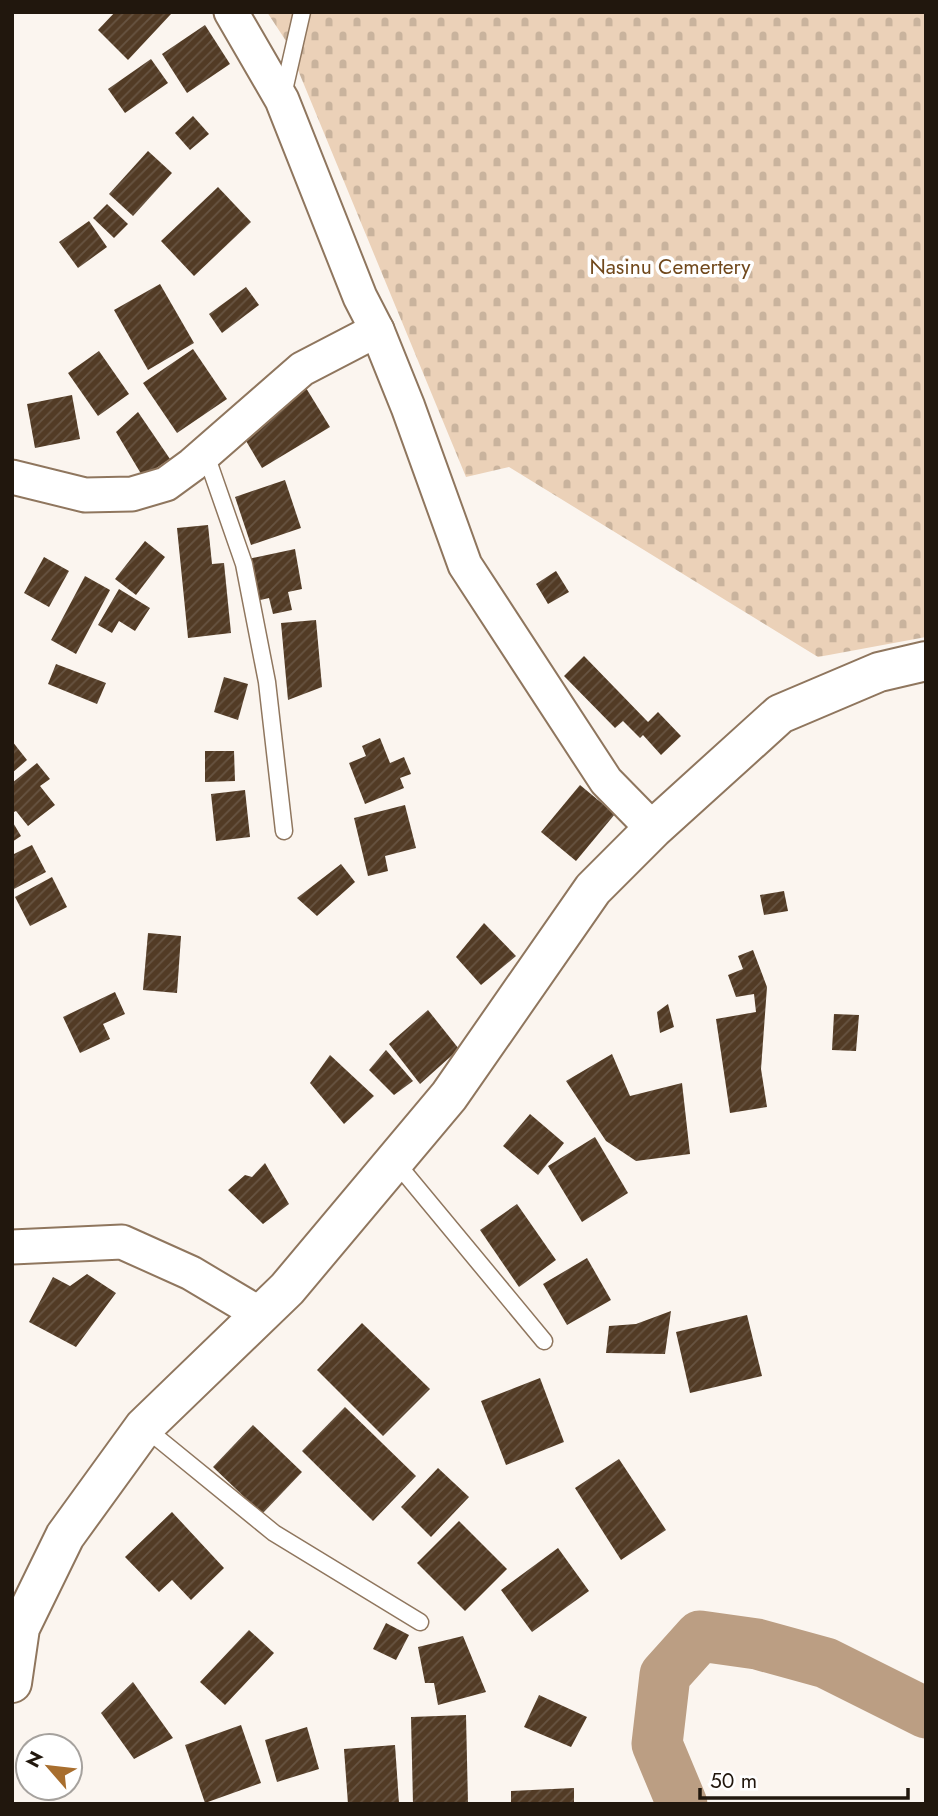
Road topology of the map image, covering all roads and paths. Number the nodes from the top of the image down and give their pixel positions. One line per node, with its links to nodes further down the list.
1 (231, 12): 3 (street)
2 (302, 12): 3 (lane)
3 (282, 100): 4 (street)
4 (377, 330): 5 (street); 8 (street)
5 (205, 452): 6 (street); 9 (lane)
6 (12, 477)
7 (926, 661): 8 (street)
8 (653, 829): 10 (street)
9 (284, 831)
10 (394, 1160): 12 (street); 13 (lane)
11 (12, 1247): 12 (street)
12 (260, 1314): 14 (street)
13 (544, 1341)
14 (144, 1427): 15 (lane); 16 (street)
15 (420, 1622)
16 (12, 1683)

